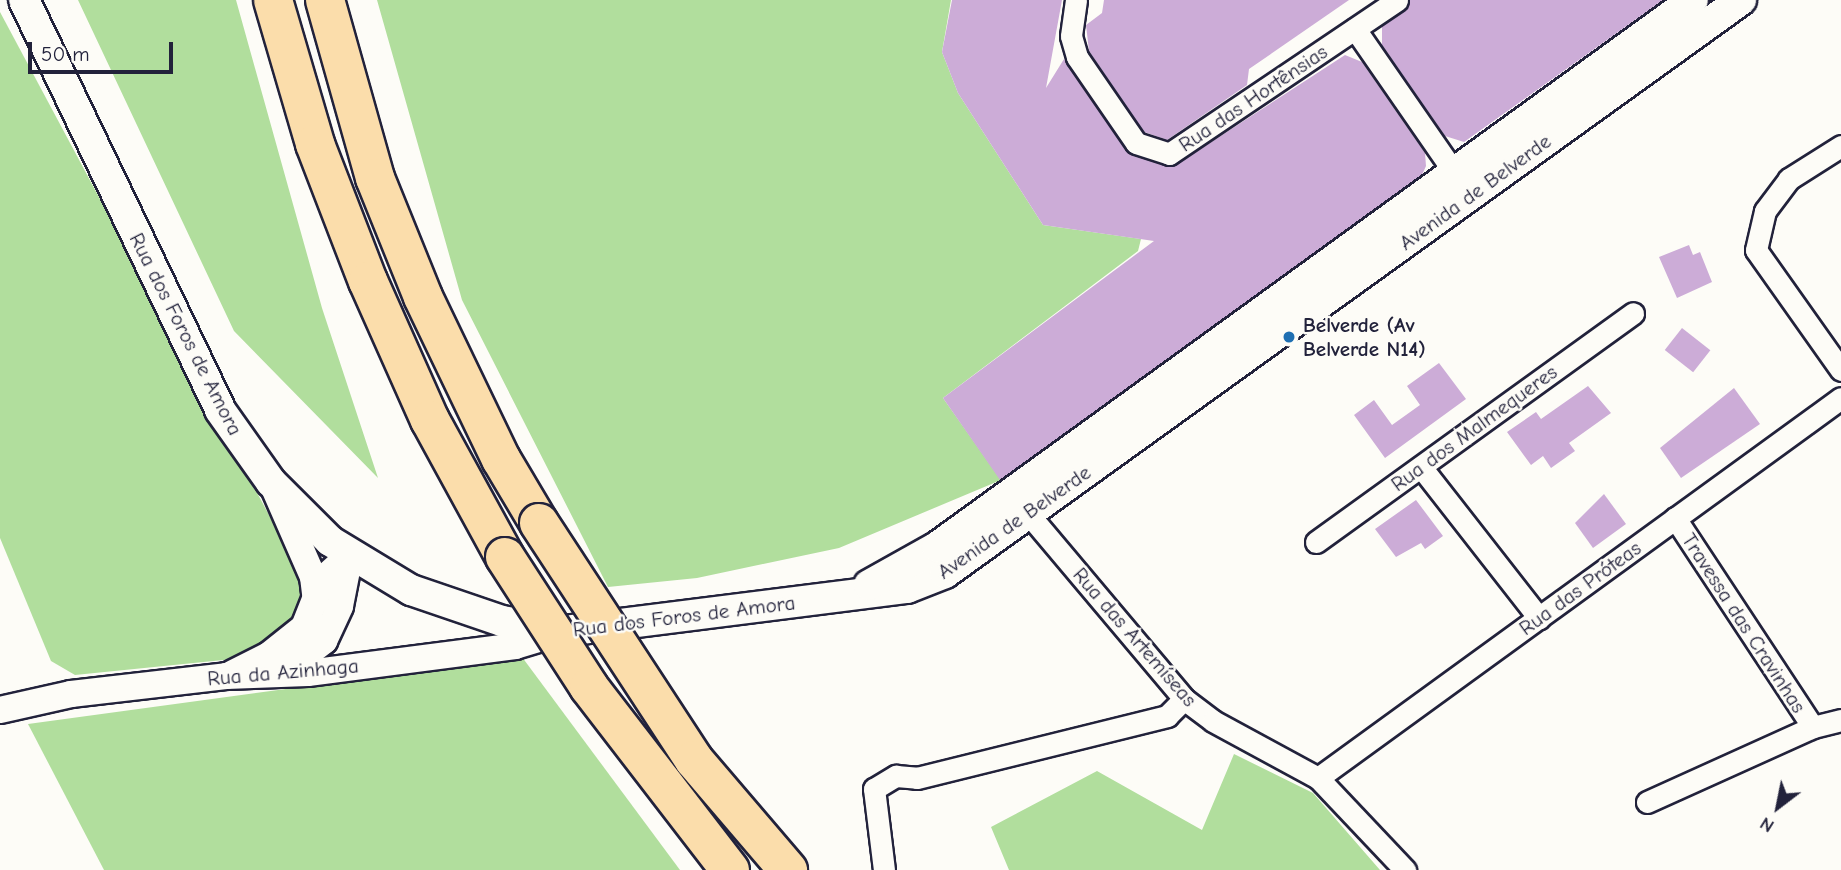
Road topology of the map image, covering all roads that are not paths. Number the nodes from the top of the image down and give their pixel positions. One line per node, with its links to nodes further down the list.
1 (24, 0): 15 (main road, Rua dos Foros de Amora)
2 (274, 0): 33 (highway, bridge)
3 (325, 0): 34 (highway, bridge)
4 (1076, 0): 8 (street, Rua das Hortênsias)
5 (1397, 0): 8 (street, Rua das Hortênsias)
6 (1693, 0): 10 (main road, Avenida de Belverde)
7 (1741, 0): 10 (main road, Avenida de Belverde)
8 (1354, 29): 10 (street)
9 (1841, 146): 12 (street)
10 (1463, 185): 16 (main road, Avenida de Belverde); 17 (main road, Avenida de Belverde)
11 (1633, 313): 14 (street, Rua dos Malmequeres)
12 (1841, 370)
13 (1841, 398): 18 (street, Rua das Próteas)
14 (1420, 467): 19 (street, Rua dos Malmequeres); 23 (street)
15 (271, 482): 20 (main road, Rua dos Foros de Amora); 22 (street)
16 (1010, 492): 17 (street, Rua das Artemíseas); 21 (main road, Avenida de Belverde)
17 (1029, 515): 21 (main road, Avenida de Belverde); 27 (street, Rua das Artemíseas)
18 (1675, 518): 23 (street, Rua das Próteas); 30 (street, Travessa das Cravinhas)
19 (1316, 542)
20 (349, 555): 22 (street); 24 (main road, Rua dos Foros de Amora); 25 (street)
21 (844, 598): 24 (main road, Rua dos Foros de Amora)
22 (316, 602): 26 (street)
23 (1538, 618): 31 (street, Rua das Próteas)
24 (565, 631): 25 (street, Rua da Azinhaga)
25 (279, 675): 26 (street, Rua da Azinhaga)
26 (226, 676): 28 (street, Rua da Azinhaga)
27 (1184, 699): 31 (street, Rua das Artemíseas); 35 (street)
28 (0, 710)
29 (1841, 720): 30 (street)
30 (1813, 727): 32 (street)
31 (1318, 778): 36 (street, Rua das Artemíseas)
32 (1647, 802)
33 (730, 870)
34 (788, 870)
35 (884, 870)
36 (1405, 870)

